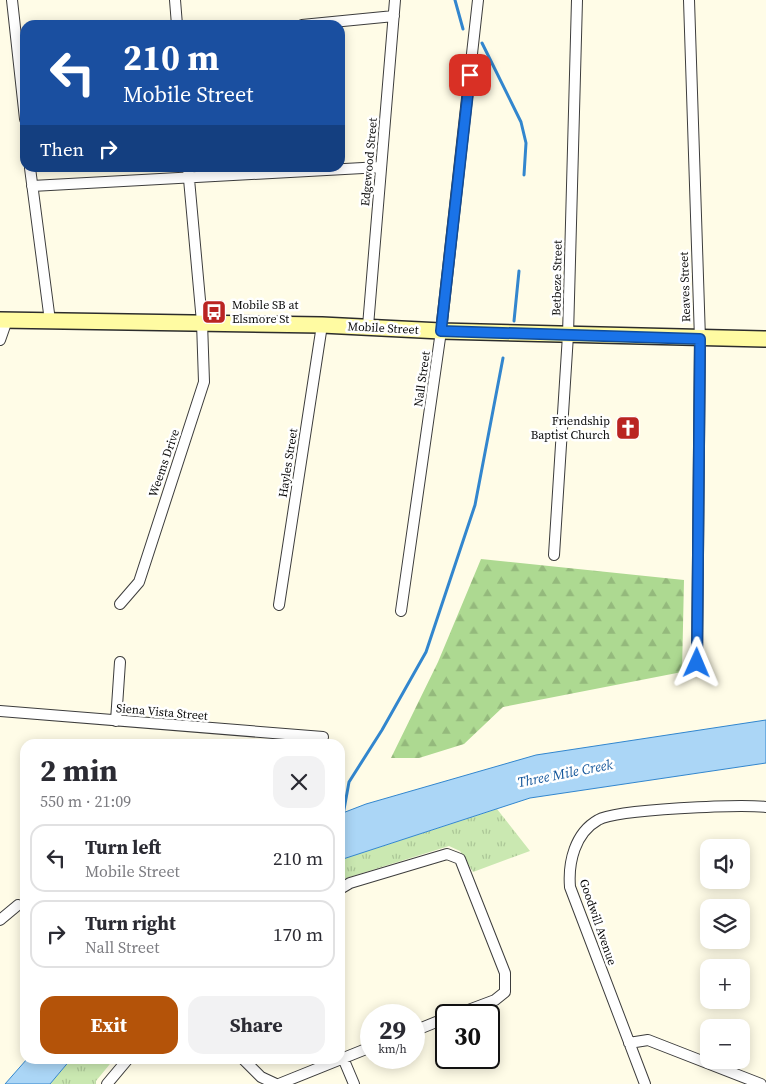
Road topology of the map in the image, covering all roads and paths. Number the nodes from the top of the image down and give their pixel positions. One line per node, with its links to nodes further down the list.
1 (12, 0): 10 (street)
2 (175, 0): 8 (street)
3 (395, 0): 7 (street, Edgewood Street)
4 (478, 0): 21 (street, Nall Street)
5 (577, 0): 22 (street, Betbeze Street)
6 (689, 0): 23 (street, Reaves Street)
7 (394, 16): 9 (street); 11 (street, Edgewood Street)
8 (177, 20)
9 (345, 21)
10 (20, 47)
11 (381, 166): 12 (street); 20 (street, Edgewood Street)
12 (345, 167)
13 (30, 172): 15 (street)
14 (189, 172): 15 (street); 18 (street, Weems Drive)
15 (32, 186): 17 (street)
16 (3, 320): 17 (street, Mobile Street); 25 (street)
17 (50, 321): 18 (street, Mobile Street)
18 (202, 322): 19 (street, Mobile Street); 27 (street, Weems Drive)
19 (322, 325): 20 (street, Mobile Street); 28 (street, Hayles Street)
20 (368, 326): 21 (street, Mobile Street)
21 (441, 331): 22 (street, Mobile Street); 29 (street, Nall Street)
22 (568, 335): 23 (street, Mobile Street); 26 (street, Betbeze Street)
23 (700, 339): 24 (street, Mobile Street); 31 (street, Reaves Street)
24 (766, 339)
25 (0, 340)
26 (554, 555)
27 (120, 604)
28 (279, 605)
29 (401, 611)
30 (120, 662): 33 (street)
31 (697, 663)
32 (0, 711): 33 (street, Siena Vista Street)
33 (116, 721): 34 (street, Siena Vista Street)
34 (323, 737)
35 (766, 807): 40 (street, Goodwill Avenue)
36 (345, 886): 39 (street)
37 (18, 905): 38 (street)
38 (0, 920)
39 (484, 1004)
40 (629, 1042): 50 (street, Goodwill Avenue); 51 (street)
41 (360, 1051): 42 (street)
42 (345, 1057)
43 (345, 1063): 49 (street)
44 (124, 1064): 47 (street)
45 (248, 1064): 48 (street)
46 (328, 1064): 48 (street)
47 (107, 1084)
48 (277, 1084)
49 (354, 1084)
50 (645, 1084)
51 (761, 1084)

